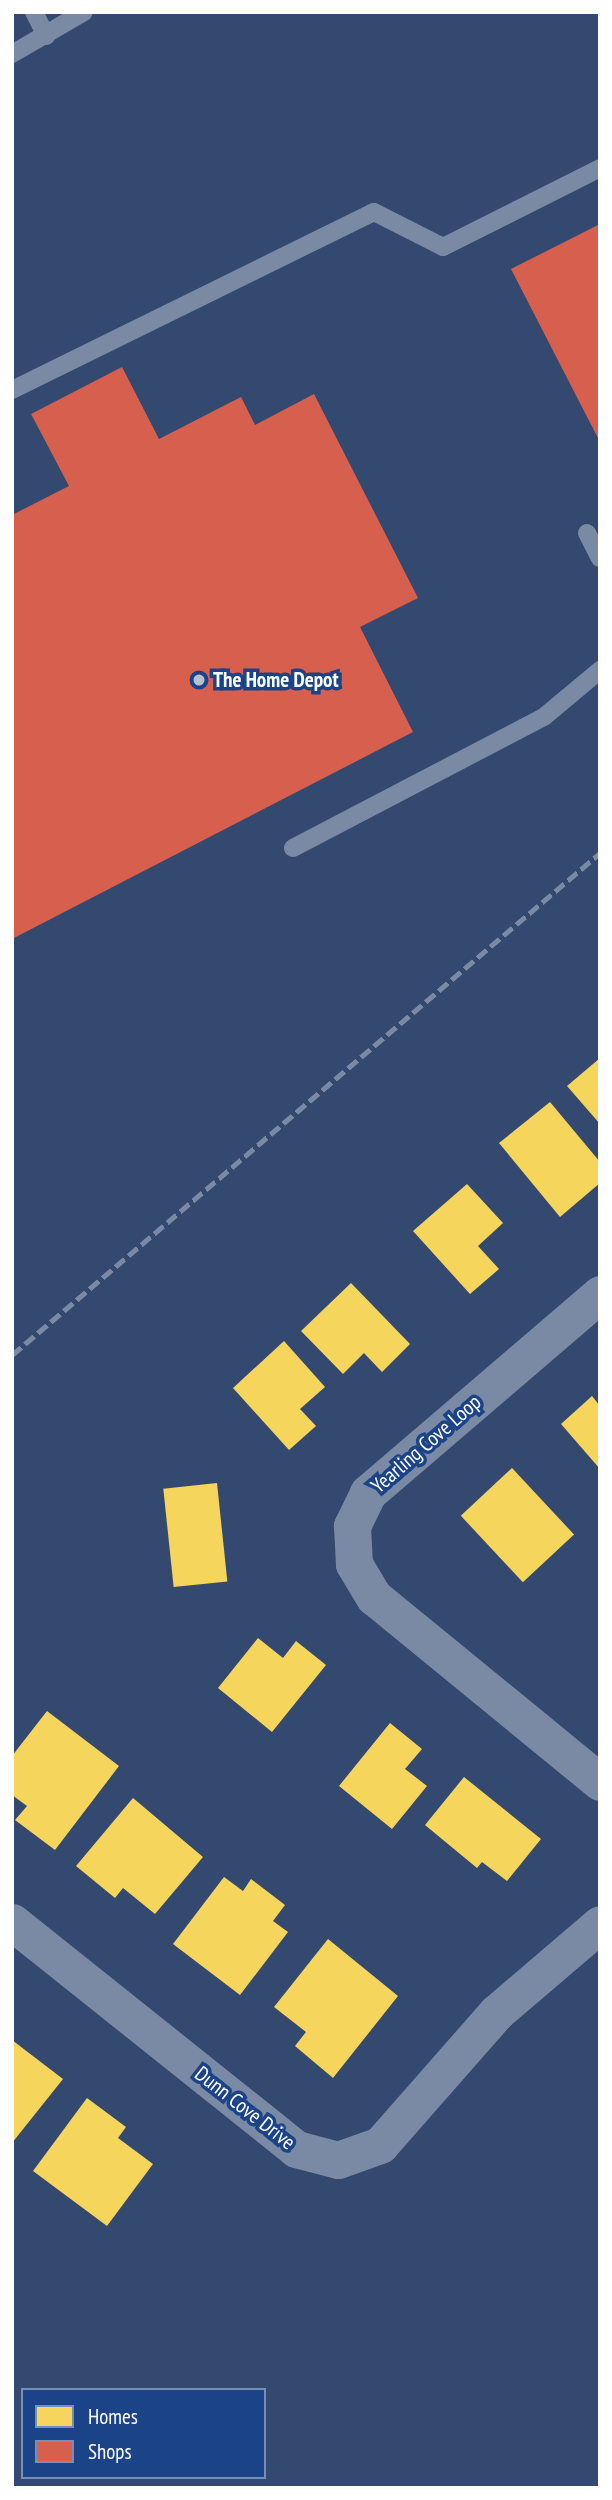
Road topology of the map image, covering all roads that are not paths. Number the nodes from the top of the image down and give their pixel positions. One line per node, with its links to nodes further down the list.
1 (34, 12): 3 (lane)
2 (84, 12): 3 (lane)
3 (46, 36): 4 (lane)
4 (12, 54)
5 (600, 168): 6 (lane)
6 (12, 390)
7 (587, 533): 8 (lane)
8 (600, 558)
9 (600, 670): 10 (lane)
10 (293, 848)
11 (600, 1294): 12 (street, Yearling Cove Loop)
12 (600, 1782)
13 (12, 1922): 14 (street, Dunn Cove Drive)
14 (600, 1924)

